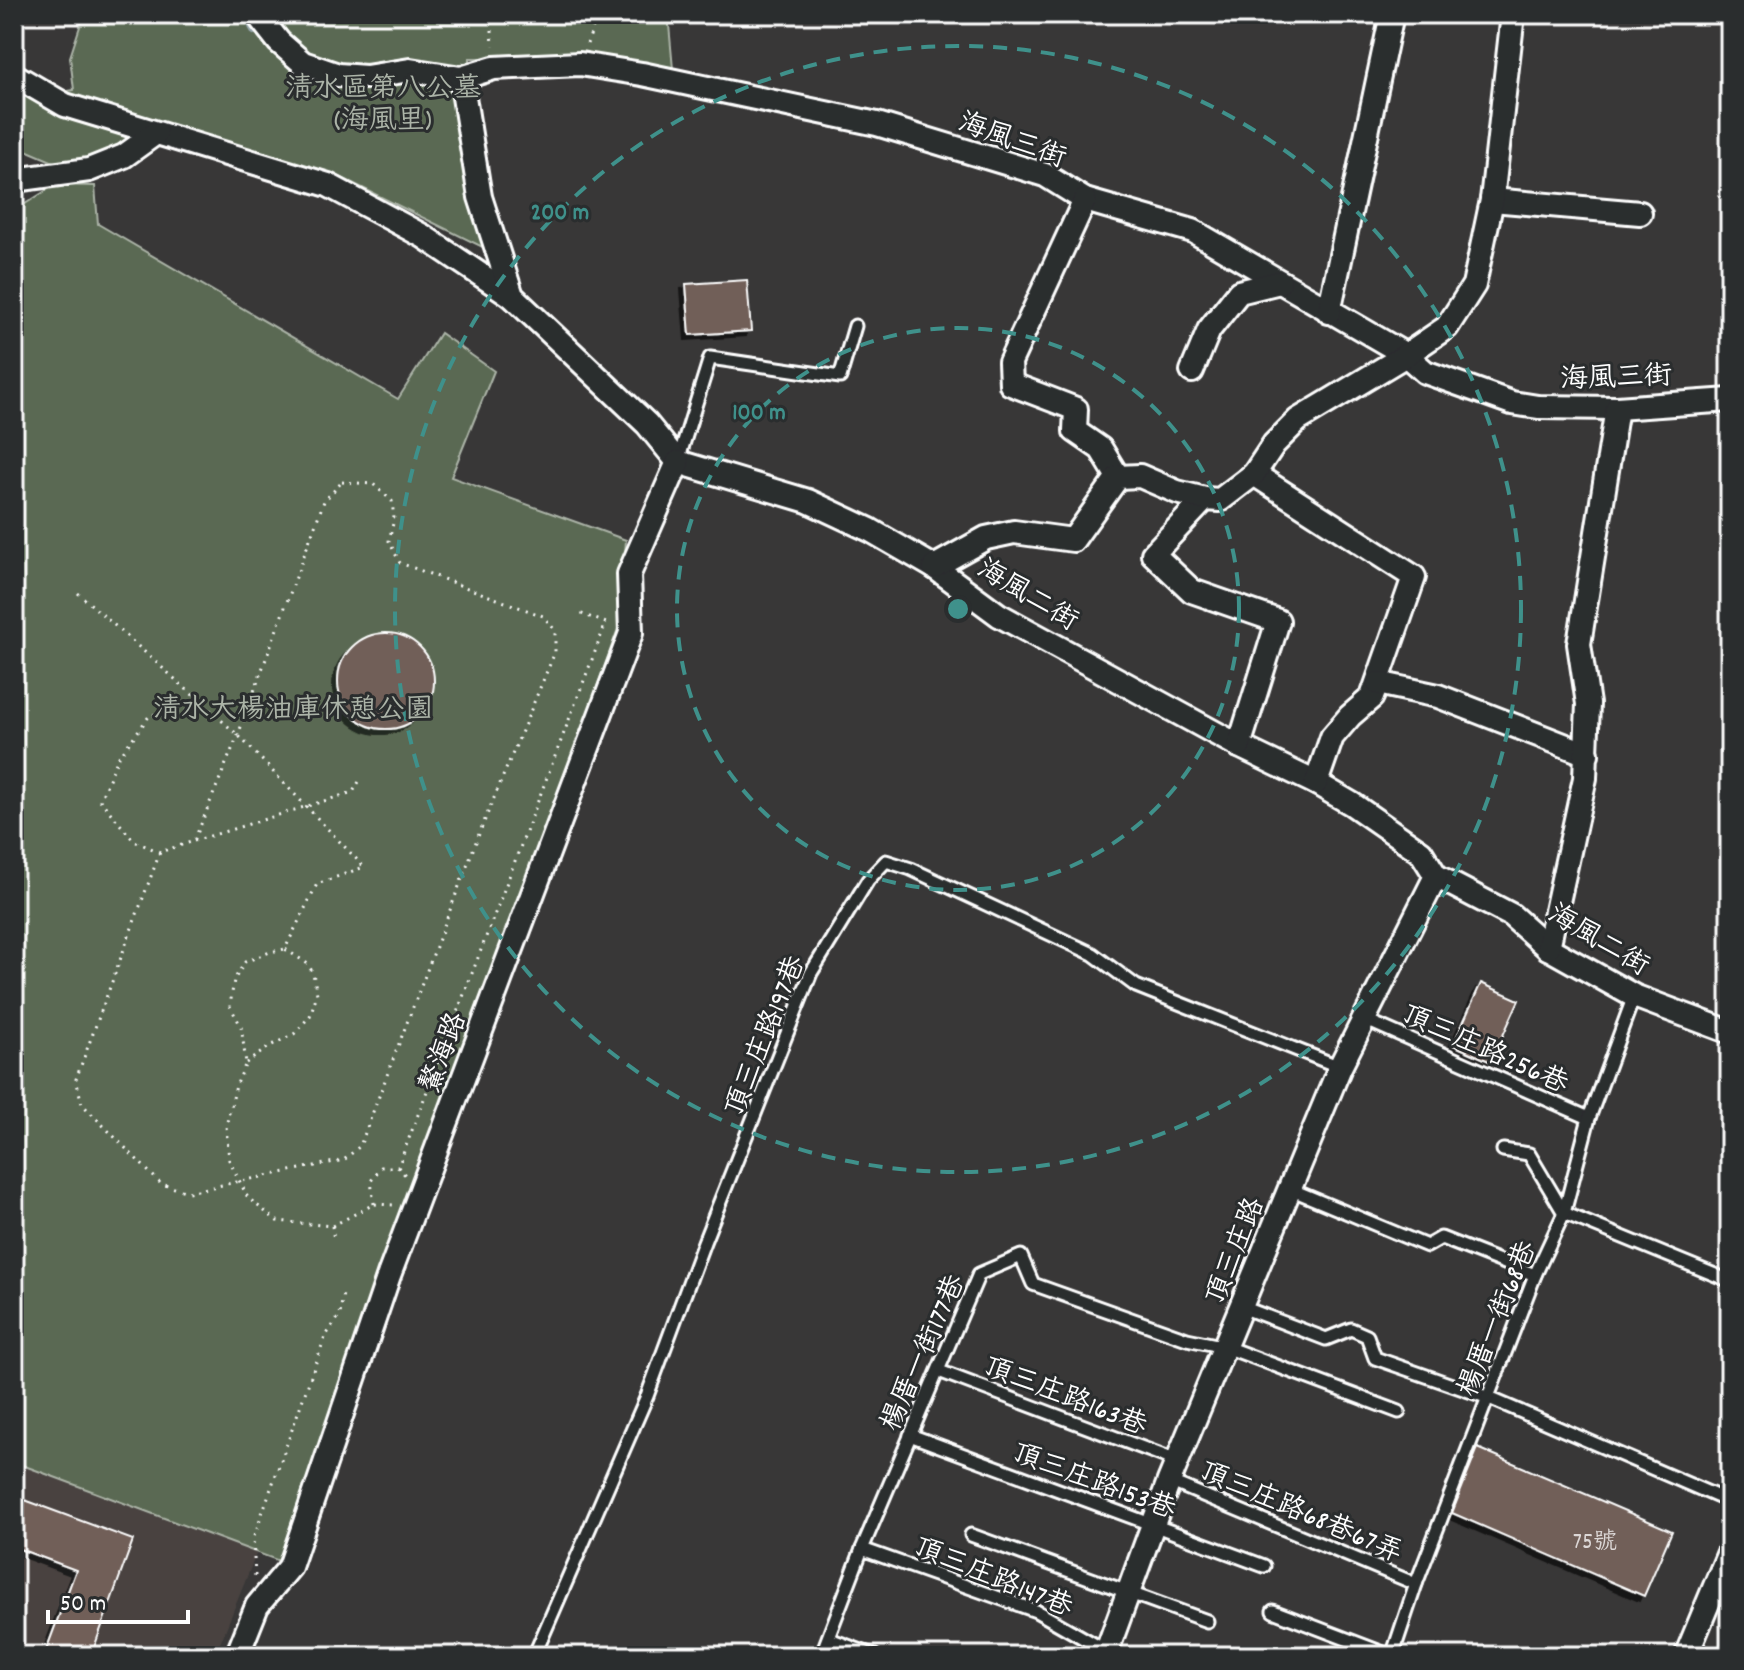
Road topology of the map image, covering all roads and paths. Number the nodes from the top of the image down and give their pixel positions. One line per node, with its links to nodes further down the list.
1 (257, 14): 9 (street, 海風三街)
2 (491, 14): 7 (path)
3 (598, 14): 6 (path)
4 (1392, 14): 17 (street)
5 (1513, 14): 13 (street)
6 (580, 64): 7 (street, 海風三街); 12 (street, 海風三街)
7 (494, 68): 9 (street, 海風三街)
8 (14, 75): 10 (street)
9 (461, 78): 16 (street)
10 (156, 133): 11 (street); 16 (street)
11 (14, 180)
12 (1085, 200): 15 (street, 海風三街); 25 (street)
13 (1492, 200): 14 (street); 19 (street)
14 (1640, 213)
15 (1280, 282): 17 (street, 海風三街); 20 (street)
16 (512, 296): 23 (street)
17 (1329, 312): 19 (street, 海風三街)
18 (855, 326): 23 (lane)
19 (1406, 355): 22 (street, 海風三街); 24 (street)
20 (1192, 371)
21 (1730, 400): 22 (street, 海風三街)
22 (1617, 408): 34 (street)
23 (678, 462): 27 (street, 海風二街); 72 (street, 鰲海路)
24 (1254, 474): 26 (street); 30 (street)
25 (1118, 477): 26 (street); 27 (street)
26 (1205, 499): 33 (street)
27 (934, 567): 33 (street, 海風二街)
28 (78, 593): 31 (path)
29 (579, 613): 52 (path)
30 (1378, 683): 34 (street); 36 (street)
31 (208, 709): 32 (path); 38 (path)
32 (238, 735): 37 (path); 41 (path); 49 (path)
33 (1239, 746): 36 (street, 海風二街)
34 (1587, 754): 40 (street)
35 (360, 780): 37 (path)
36 (1316, 783): 39 (street, 海風二街)
37 (194, 841): 38 (path)
38 (160, 852): 49 (path)
39 (1436, 876): 40 (street, 海風二街); 43 (street, 頂三庄路)
40 (1548, 948): 42 (street, 海風二街)
41 (285, 949): 45 (path); 45 (path)
42 (1634, 996): 44 (street, 海風二街); 47 (lane, 楊厝一街68巷)
43 (1364, 1019): 46 (street, 頂三庄路); 47 (lane, 頂三庄路256巷)
44 (1730, 1032)
45 (246, 1063): 49 (path)
46 (1340, 1067): 50 (street, 頂三庄路); 78 (lane, 頂三庄路197巷)
47 (1589, 1118): 51 (lane, 楊厝一街68巷)
48 (1503, 1150): 51 (lane)
49 (240, 1182): 52 (path)
50 (1290, 1189): 54 (lane); 57 (street, 頂三庄路)
51 (1564, 1213): 54 (lane, 楊厝一街68巷); 55 (lane)
52 (332, 1226): 53 (path)
53 (334, 1241)
54 (1535, 1275): 60 (lane, 楊厝一街68巷)
55 (1730, 1281)
56 (343, 1293): 72 (path)
57 (1242, 1307): 58 (street, 頂三庄路); 60 (lane)
58 (1226, 1347): 59 (lane, 楊厝一街177巷); 61 (lane, 楊厝一街177巷); 63 (street, 頂三庄路)
59 (939, 1371): 62 (lane, 楊厝一街177巷); 63 (lane, 頂三庄路163巷)
60 (1489, 1398): 64 (lane); 70 (lane, 楊厝一街68巷)
61 (1399, 1412)
62 (910, 1435): 65 (lane, 頂三庄路153巷); 67 (lane, 楊厝一街177巷)
63 (1173, 1471): 65 (street, 頂三庄路); 70 (lane, 頂三庄路68巷67弄)
64 (1730, 1502)
65 (1152, 1526): 69 (lane, 頂三庄路153巷); 71 (street, 頂三庄路)
66 (971, 1535): 71 (lane)
67 (862, 1549): 75 (lane, 楊厝一街177巷); 76 (lane, 頂三庄路147巷)
68 (1730, 1550): 82 (street)
69 (1264, 1566)
70 (1416, 1584): 81 (lane, 楊厝一街68巷)
71 (1127, 1593): 74 (lane); 76 (street, 頂三庄路)
72 (257, 1606): 77 (street, 鰲海路)
73 (1273, 1611): 81 (lane)
74 (1207, 1621)
75 (829, 1639): 79 (lane, 楊厝一街177巷); 80 (lane)
76 (1106, 1654)
77 (237, 1656)
78 (534, 1656)
79 (821, 1656)
80 (875, 1656)
81 (1391, 1656)
82 (1686, 1656)

